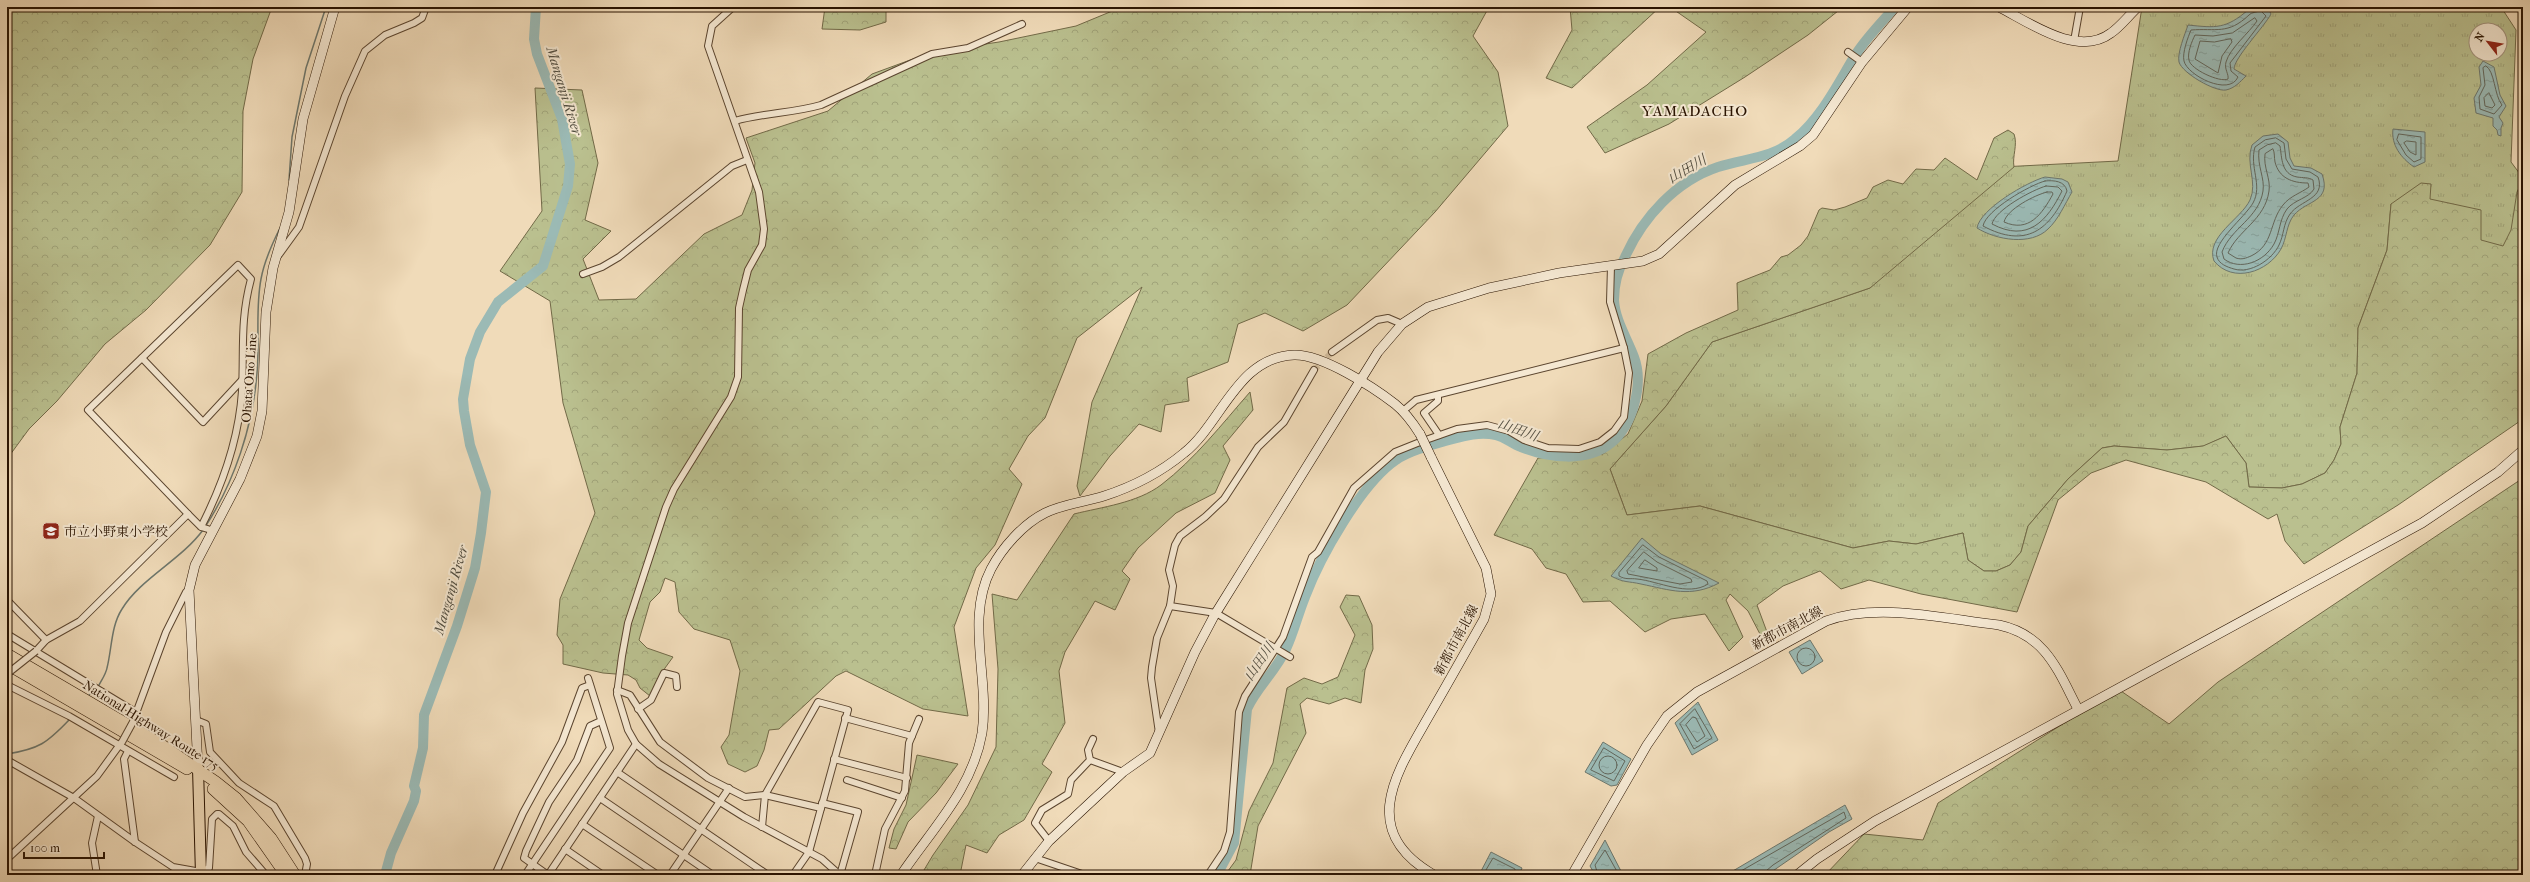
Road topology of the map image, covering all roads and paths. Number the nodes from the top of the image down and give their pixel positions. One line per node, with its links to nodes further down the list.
1 (335, 7): 14 (street, Ohata Ono Line)
2 (426, 7): 14 (street)
3 (733, 7): 12 (street)
4 (1908, 7): 11 (street)
5 (1999, 7): 9 (street)
6 (2080, 7): 9 (street)
7 (2138, 7): 9 (street)
8 (1022, 24): 12 (street)
9 (2074, 40)
10 (1848, 52): 11 (street)
11 (1862, 62): 15 (street)
12 (735, 121): 13 (street)
13 (747, 160): 16 (street); 47 (street)
14 (276, 260): 30 (street, Ohata Ono Line)
15 (1615, 265): 17 (street); 18 (street)
16 (583, 274)
17 (1402, 324): 19 (street); 23 (street)
18 (1624, 348): 24 (street); 26 (street)
19 (1332, 352)
20 (142, 358): 22 (street); 22 (street); 28 (street)
21 (1314, 370): 33 (street)
22 (242, 380): 29 (street)
23 (1360, 382): 25 (street, 新都市南北線); 34 (street); 106 (street, 新都市南北線)
24 (1438, 396): 25 (street); 26 (street)
25 (1403, 411): 110 (street, 新都市南北線, bridge)
26 (1440, 435): 37 (street)
27 (2523, 450): 49 (street)
28 (188, 514): 29 (street); 36 (street)
29 (201, 527): 30 (street)
30 (212, 530): 31 (street, Ohata Ono Line)
31 (189, 590): 50 (street); 52 (street, Ohata Ono Line)
32 (7, 600): 36 (street)
33 (1170, 606): 34 (street); 55 (street)
34 (1216, 613): 37 (street); 55 (street)
35 (7, 634): 38 (street)
36 (46, 640): 38 (street)
37 (1276, 650): 40 (street); 109 (street)
38 (36, 652): 42 (street, bridge); 50 (street)
39 (7, 654): 64 (highway, National Highway Route 175)
40 (1290, 657)
41 (7, 664): 64 (highway, National Highway Route 175)
42 (7, 674)
43 (588, 678): 45 (street)
44 (7, 684): 58 (street)
45 (590, 685): 54 (street); 95 (street)
46 (677, 687): 48 (street)
47 (617, 690): 48 (street); 59 (street)
48 (638, 709): 70 (street)
49 (2078, 709): 111 (street, 新都市南北線); 112 (street)
50 (137, 713): 58 (street, bridge)
51 (845, 718): 56 (street); 61 (street); 71 (street)
52 (196, 720): 64 (street, Ohata Ono Line); 94 (street)
53 (919, 720): 56 (street)
54 (601, 721): 88 (street); 88 (street)
55 (1160, 734): 66 (street)
56 (912, 736): 68 (street)
57 (1093, 739): 63 (street)
58 (121, 744): 60 (street); 72 (street)
59 (636, 744): 65 (street); 75 (street)
60 (128, 751): 67 (street); 82 (street)
61 (834, 759): 68 (street); 76 (street)
62 (7, 760): 72 (street)
63 (1090, 760): 66 (street); 81 (street)
64 (198, 772): 89 (main road); 92 (highway, National Highway Route 175); 93 (highway, National Highway Route 175)
65 (617, 772): 73 (street); 80 (street)
66 (1123, 772): 81 (street)
67 (174, 777)
68 (907, 778): 74 (street)
69 (847, 780): 74 (street)
70 (729, 788): 71 (street); 75 (street)
71 (765, 795): 76 (street); 79 (street)
72 (74, 798): 77 (street); 87 (street)
73 (600, 798): 78 (street); 85 (street)
74 (902, 798): 105 (street)
75 (719, 802): 79 (street); 80 (street)
76 (822, 806): 84 (street); 104 (street)
77 (98, 816): 82 (street); 90 (street)
78 (582, 824): 83 (street); 99 (street)
79 (762, 827): 84 (street)
80 (700, 830): 85 (street); 102 (street)
81 (1048, 841): 86 (street)
82 (135, 842): 89 (street)
83 (565, 849): 97 (street); 98 (street)
84 (809, 852): 103 (street); 104 (street)
85 (683, 855): 100 (street); 101 (street)
86 (1035, 858): 107 (street); 108 (street)
87 (7, 859)
88 (532, 864): 96 (street); 97 (street)
89 (201, 873): 91 (street)
90 (97, 875)
91 (266, 875)
92 (286, 875)
93 (296, 875)
94 (305, 875)
95 (495, 875)
96 (525, 875)
97 (548, 875)
98 (603, 875)
99 (658, 875)
100 (670, 875)
101 (713, 875)
102 (768, 875)
103 (793, 875)
104 (840, 875)
105 (875, 875)
106 (901, 875)
107 (1022, 875)
108 (1085, 875)
109 (1208, 875)
110 (1434, 875)
111 (1572, 875)
112 (1797, 875)

